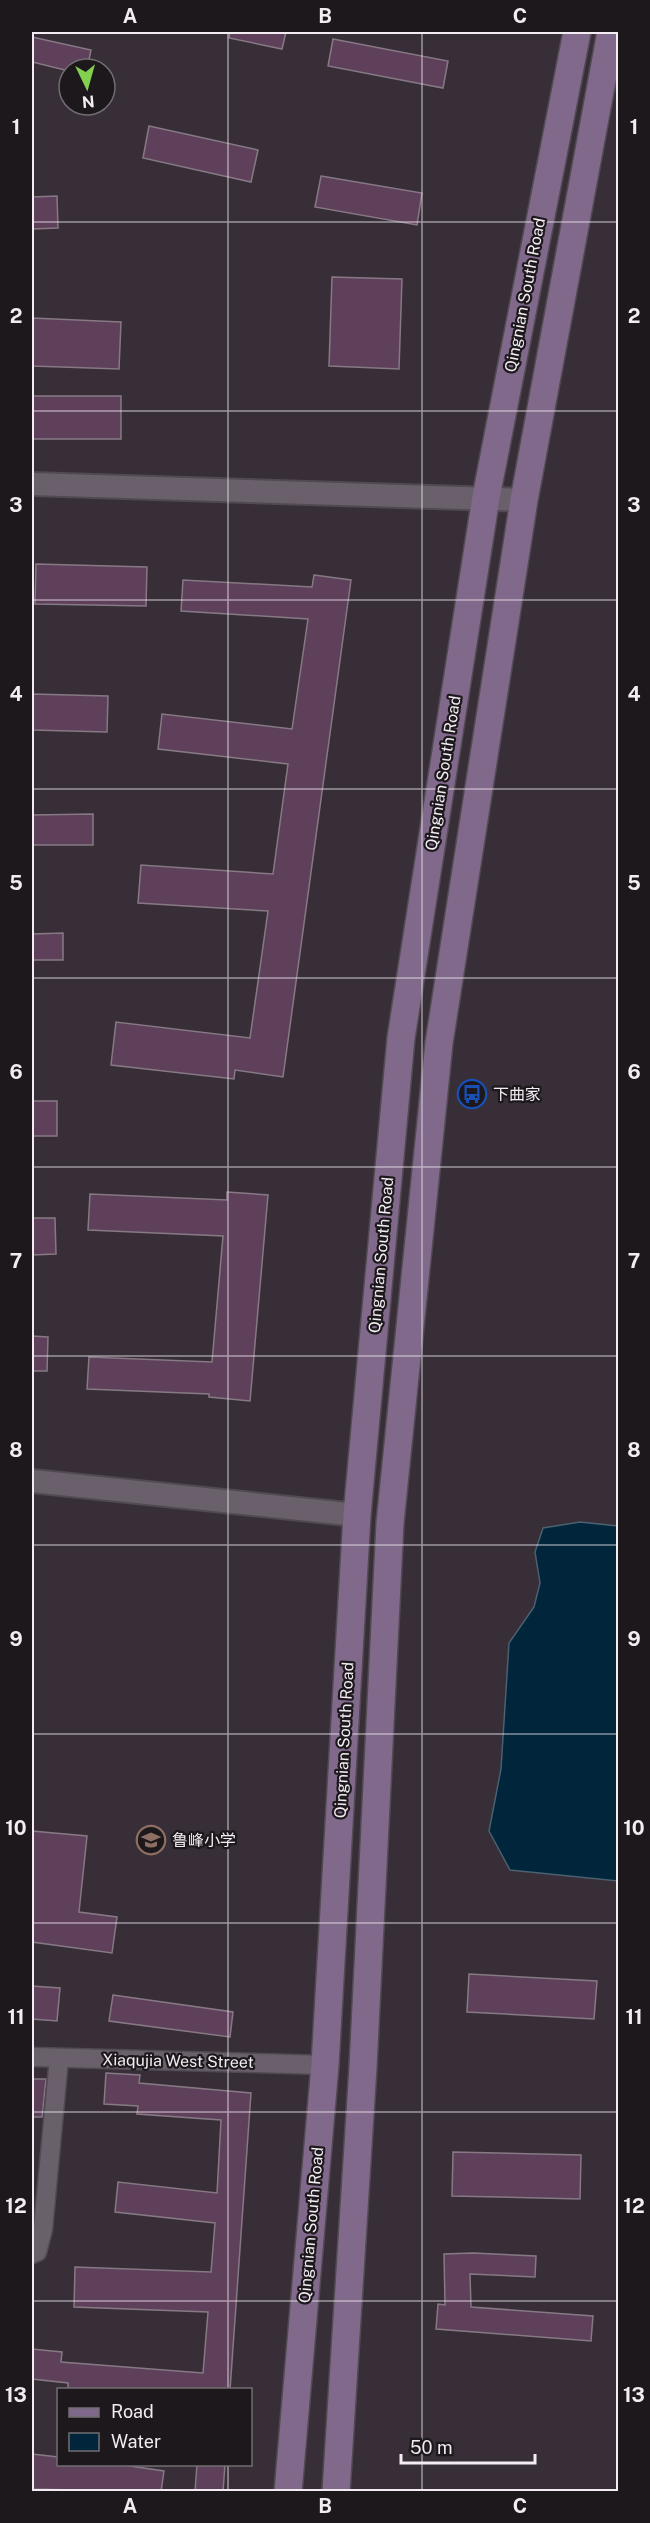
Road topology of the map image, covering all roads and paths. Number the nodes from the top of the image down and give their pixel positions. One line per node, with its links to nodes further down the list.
1 (577, 32): 4 (main road, Qingnian South Road)
2 (611, 32): 5 (main road)
3 (32, 484): 4 (street)
4 (486, 497): 5 (street); 7 (main road, Qingnian South Road)
5 (524, 500): 13 (main road)
6 (32, 1481): 7 (street)
7 (357, 1515): 10 (main road, Qingnian South Road)
8 (32, 2057): 9 (street, Xiaqujia West Street)
9 (59, 2058): 10 (street, Xiaqujia West Street); 11 (street)
10 (325, 2065): 12 (main road, Qingnian South Road)
11 (32, 2253)
12 (288, 2492)
13 (336, 2492)

